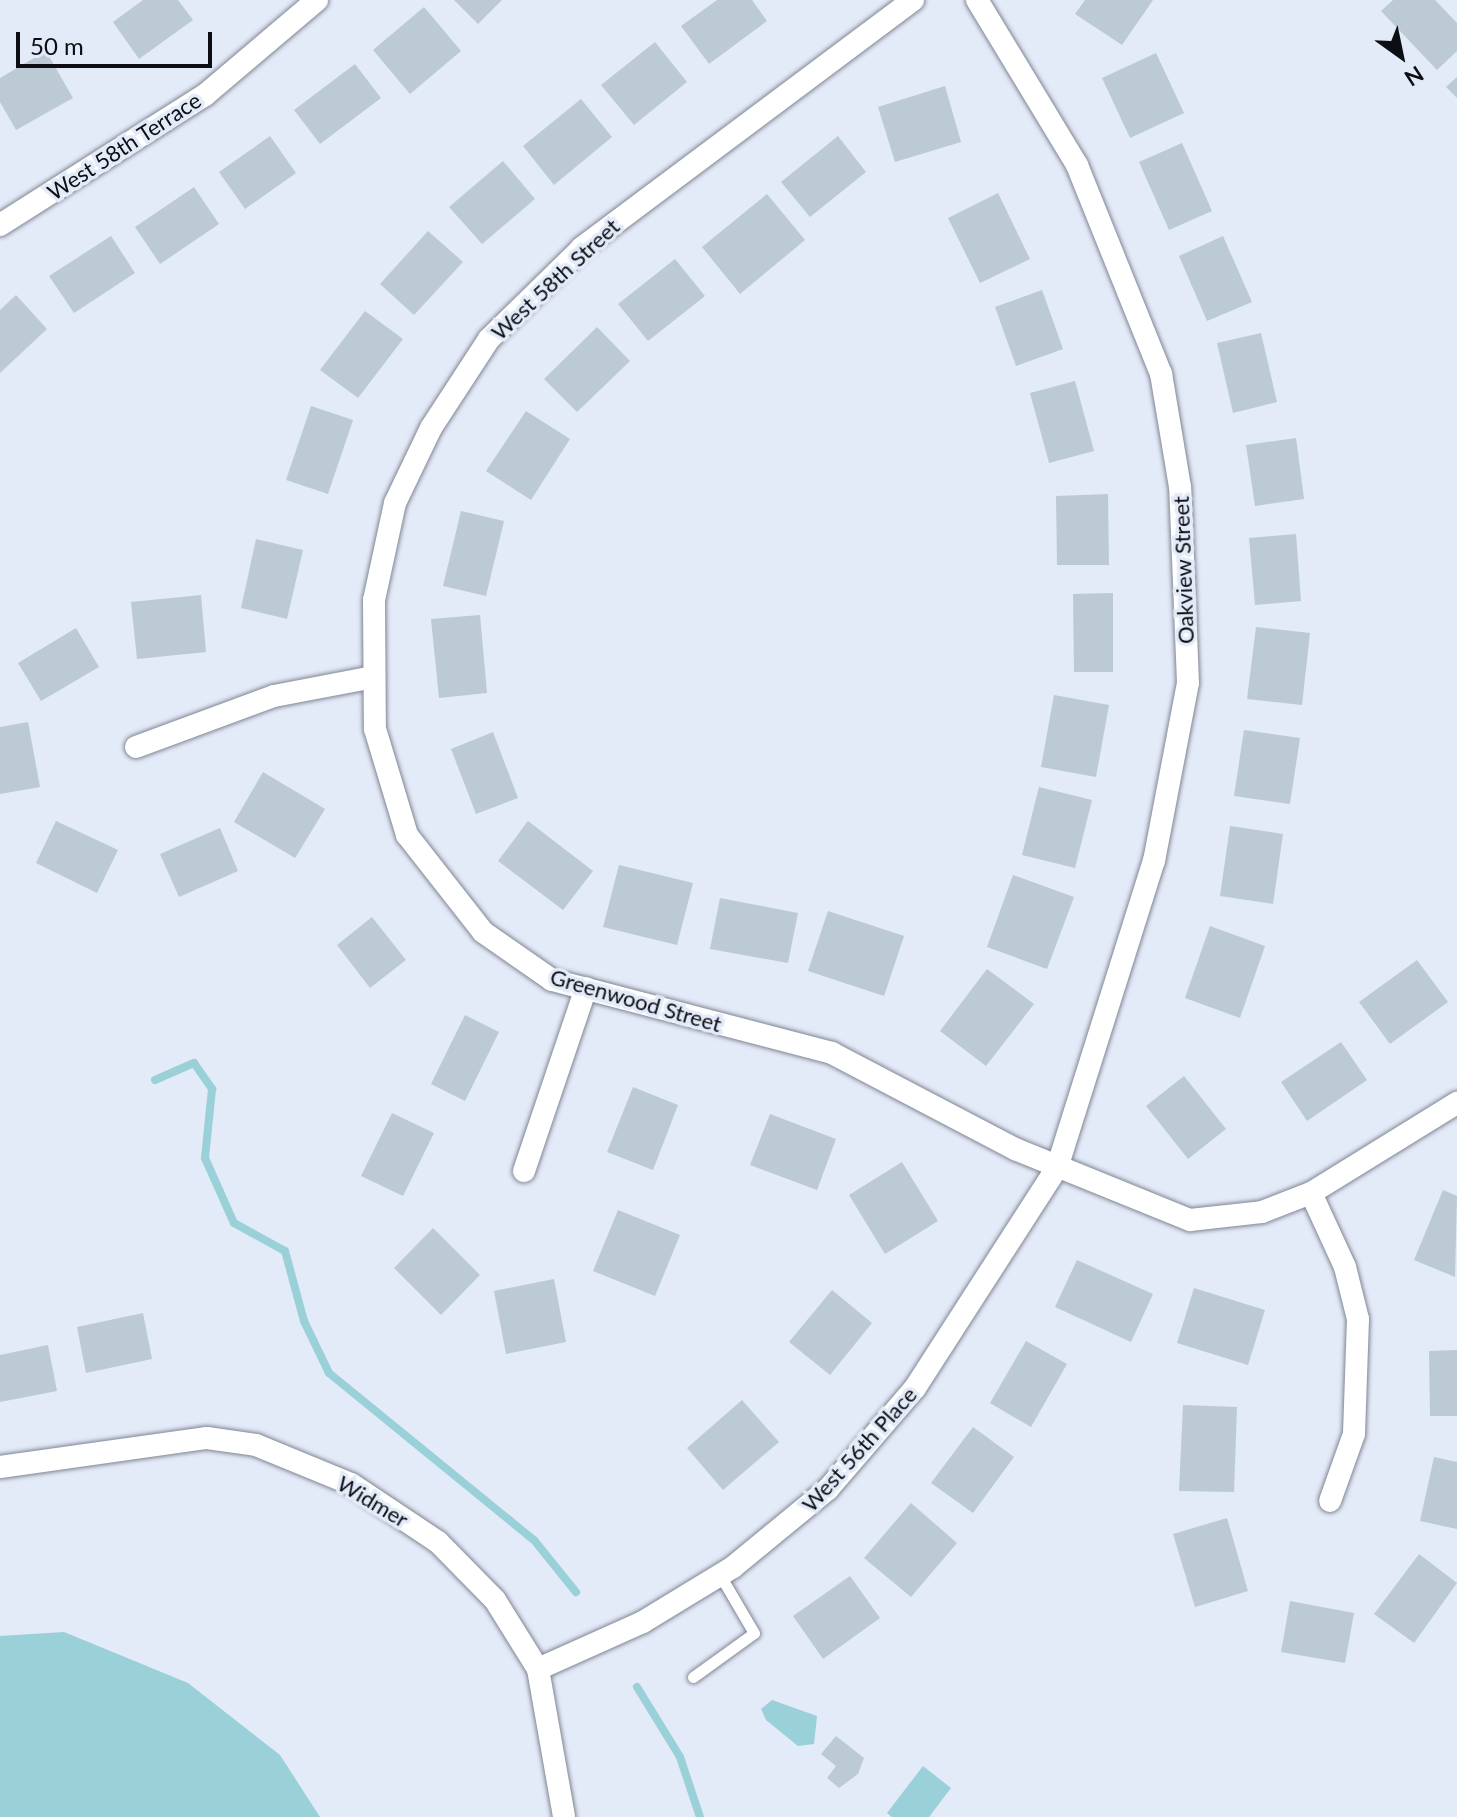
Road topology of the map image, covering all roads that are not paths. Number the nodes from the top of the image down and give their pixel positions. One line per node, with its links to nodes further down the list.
1 (317, 0): 4 (street, West 58th Terrace)
2 (913, 0): 5 (street, West 58th Street)
3 (977, 0): 9 (street, Oakview Street)
4 (2, 220)
5 (374, 677): 6 (street); 7 (street, Greenwood Street)
6 (136, 747)
7 (586, 988): 9 (street, Greenwood Street); 10 (street)
8 (1457, 1103): 11 (street, Greenwood Street)
9 (1057, 1168): 11 (street, Greenwood Street); 14 (street, West 56th Place)
10 (524, 1171)
11 (1311, 1193): 13 (street)
12 (0, 1467): 15 (street, Widmer)
13 (1330, 1501)
14 (720, 1575): 15 (street, West 56th Place); 16 (lane)
15 (538, 1669): 17 (street, Widmer)
16 (693, 1677)
17 (564, 1817)

